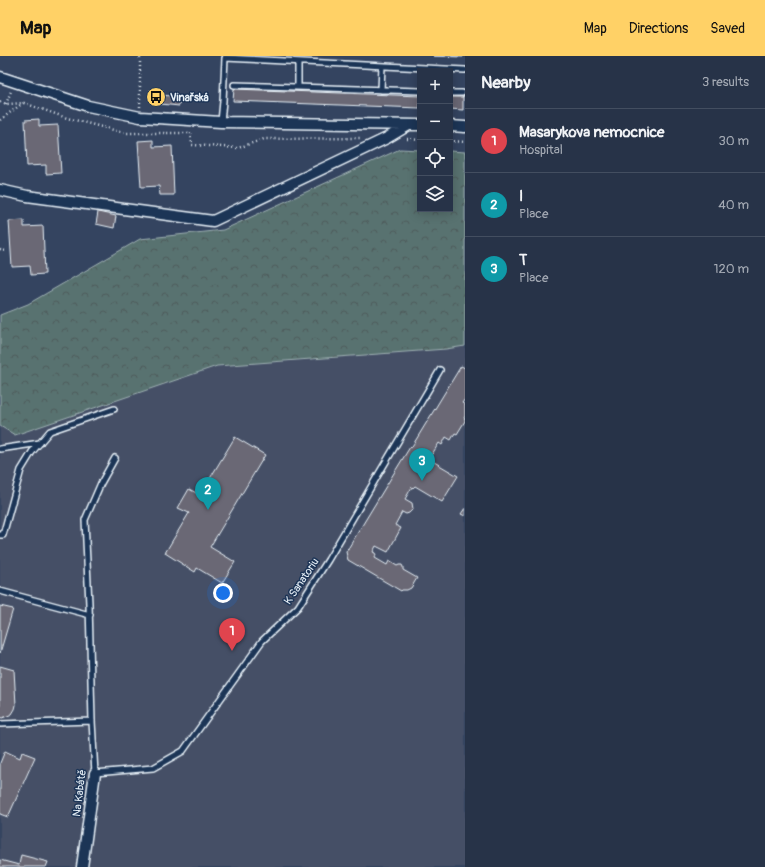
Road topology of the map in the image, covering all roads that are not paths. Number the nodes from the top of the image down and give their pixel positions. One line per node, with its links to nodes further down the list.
1 (298, 62): 2 (lane); 6 (lane); 11 (lane)
2 (382, 66): 3 (lane); 7 (lane)
3 (465, 70)
4 (0, 78): 11 (street)
5 (234, 85): 6 (lane)
6 (298, 87): 7 (lane)
7 (381, 90): 8 (lane)
8 (417, 92)
9 (453, 93): 10 (lane)
10 (462, 93)
11 (221, 122): 12 (street)
12 (409, 125): 13 (street); 16 (street)
13 (417, 125)
14 (453, 126): 15 (street)
15 (465, 127)
16 (0, 190)
17 (440, 370): 27 (lane, K Sanatoriu)
18 (114, 409): 19 (lane)
19 (40, 443): 20 (lane); 22 (lane)
20 (0, 449)
21 (115, 458): 24 (lane, Na Kabátě)
22 (0, 535)
23 (0, 591): 24 (lane)
24 (90, 615): 25 (lane, Na Kabátě)
25 (92, 721): 26 (lane); 27 (lane, Na Kabátě)
26 (0, 724)
27 (95, 773): 28 (street, Na Kabátě)
28 (82, 867)

